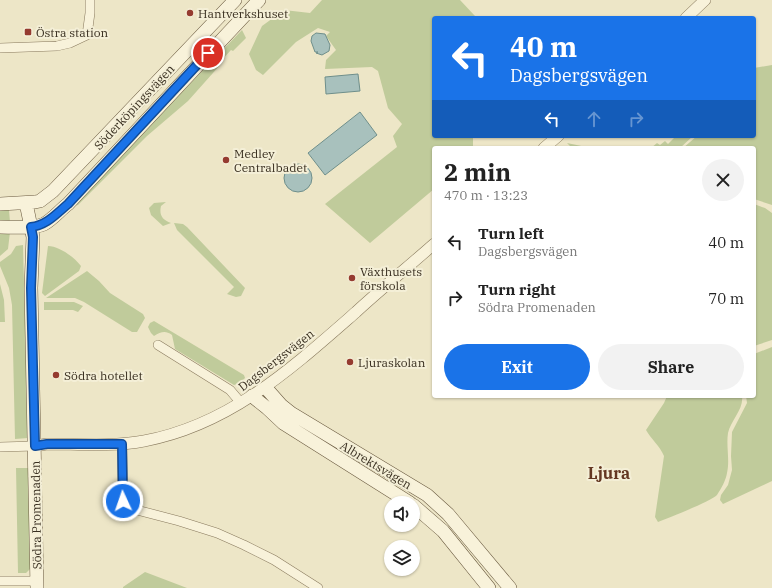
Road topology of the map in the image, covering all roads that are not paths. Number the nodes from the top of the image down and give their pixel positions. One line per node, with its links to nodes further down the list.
1 (90, 0): 6 (street)
2 (235, 0): 10 (main road, Söderköpingsvägen)
3 (259, 0): 12 (main road, Söderköpingsvägen)
4 (705, 0): 5 (street)
5 (688, 16)
6 (0, 48)
7 (556, 138): 8 (street)
8 (546, 146)
9 (0, 204): 10 (main road, Söderköpingsvägen)
10 (26, 204): 12 (main road, Södra Promenaden)
11 (0, 227): 12 (main road)
12 (31, 227): 18 (main road, Södra Promenaden)
13 (432, 246): 15 (street, Dagsbergsvägen)
14 (158, 345): 16 (street, Albrektsvägen)
15 (266, 388): 16 (street, Dagsbergsvägen); 26 (main road, Albrektsvägen)
16 (246, 400): 17 (street, Dagsbergsvägen); 20 (main road, Albrektsvägen)
17 (122, 444): 18 (street, Dagsbergsvägen); 24 (street)
18 (35, 446): 19 (street); 23 (main road, Södra Promenaden)
19 (0, 447)
20 (399, 496)
21 (420, 511): 25 (main road, Albrektsvägen)
22 (0, 581): 23 (street)
23 (37, 584)
24 (318, 588)
25 (489, 588)
26 (510, 588)

